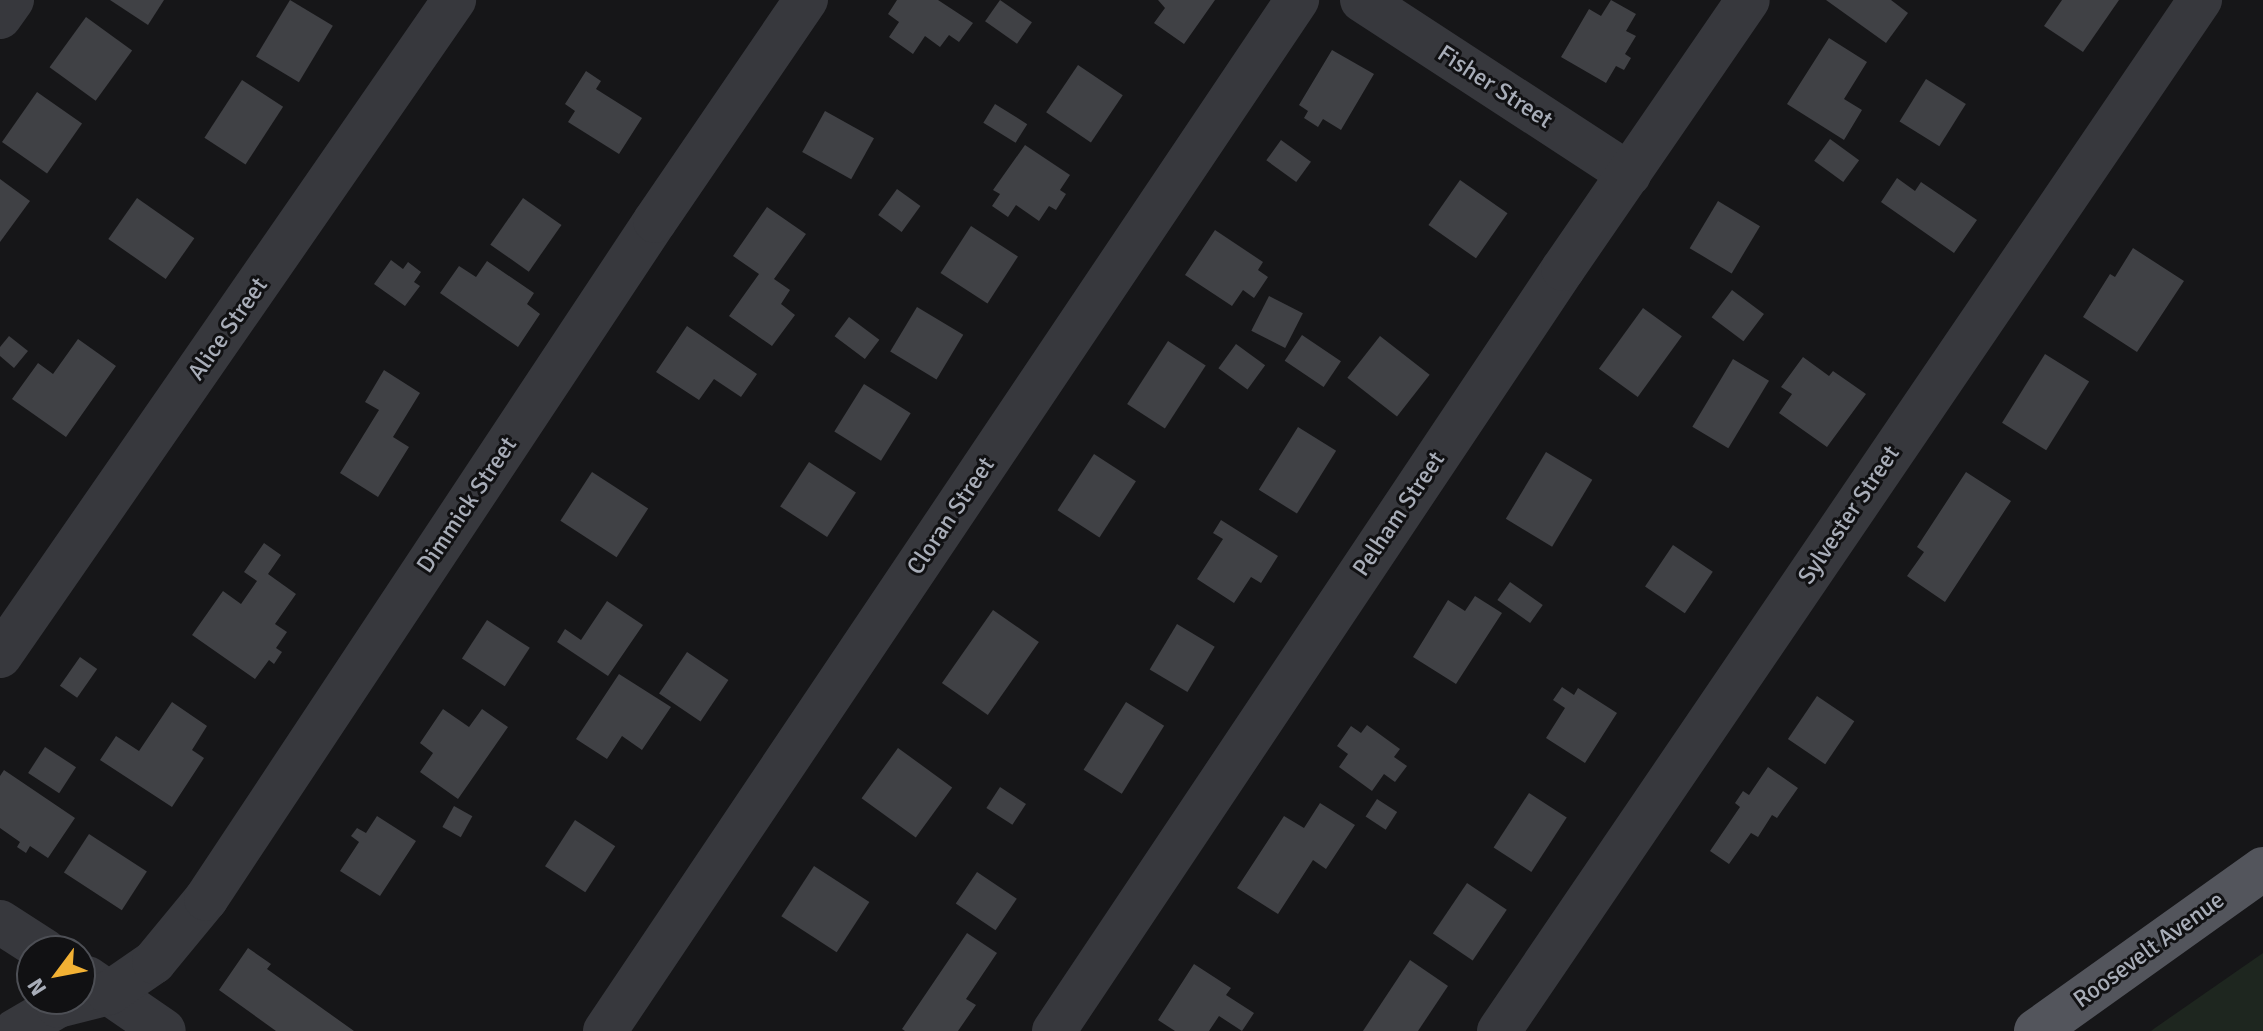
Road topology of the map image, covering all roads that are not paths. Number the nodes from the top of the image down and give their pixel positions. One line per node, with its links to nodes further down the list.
1 (12, 0): 8 (street)
2 (454, 0): 10 (street, Alice Street)
3 (806, 0): 14 (street, Dimmick Street)
4 (1297, 0): 19 (street, Cloran Street)
5 (1362, 0): 9 (street, Fisher Street)
6 (1748, 0): 9 (street, Pelham Street)
7 (2200, 0): 21 (street, Sylvester Street)
8 (0, 17)
9 (1629, 174): 20 (street, Pelham Street)
10 (0, 656)
11 (2263, 869): 22 (main road, Roosevelt Avenue)
12 (0, 922): 13 (street)
13 (20, 935)
14 (96, 983)
15 (96, 984): 18 (street)
16 (43, 1015): 17 (street)
17 (15, 1031)
18 (164, 1031)
19 (605, 1031)
20 (1054, 1031)
21 (1499, 1031)
22 (2036, 1031)

